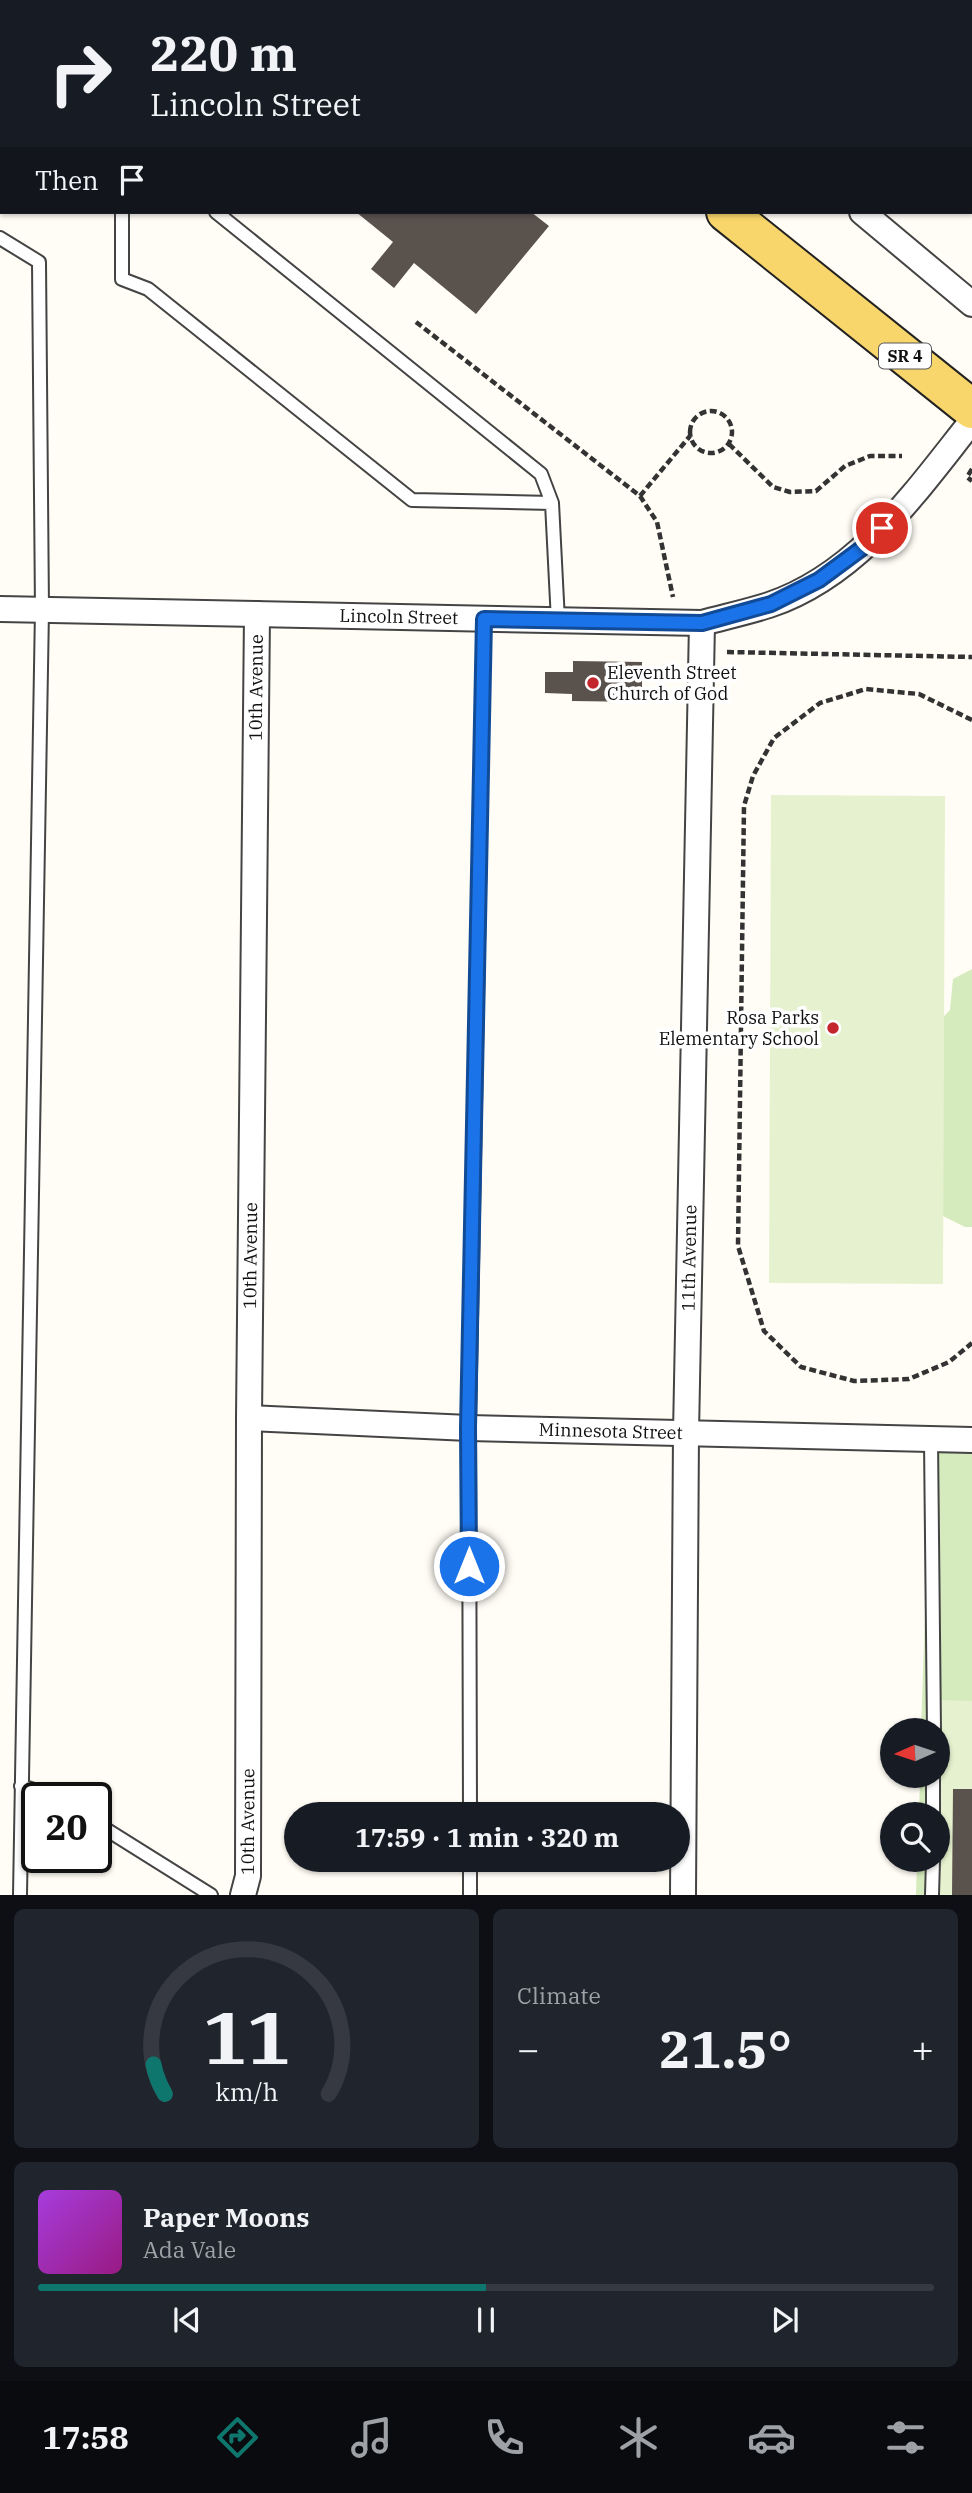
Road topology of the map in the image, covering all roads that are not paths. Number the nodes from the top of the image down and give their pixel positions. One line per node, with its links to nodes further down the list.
1 (122, 214): 9 (lane)
2 (218, 214): 9 (lane)
3 (728, 214): 7 (main road, SR 4)
4 (864, 214): 6 (street)
5 (0, 238): 11 (lane)
6 (972, 304)
7 (972, 409)
8 (972, 421): 15 (street, Lincoln Street)
9 (552, 503): 14 (lane)
10 (0, 609): 11 (street, Lincoln Street)
11 (41, 610): 12 (street, Lincoln Street); 22 (lane)
12 (257, 614): 13 (street, Lincoln Street); 16 (street, 10th Avenue)
13 (484, 619): 14 (street, Lincoln Street); 17 (lane)
14 (558, 621): 15 (street, Lincoln Street)
15 (702, 623): 18 (street, 11th Avenue)
16 (249, 1418): 17 (street, Minnesota Street); 30 (street, 10th Avenue)
17 (468, 1428): 18 (street, Minnesota Street); 24 (lane)
18 (686, 1433): 19 (street, Minnesota Street); 32 (street, 11th Avenue)
19 (931, 1440): 20 (street, Minnesota Street); 21 (lane)
20 (972, 1440)
21 (934, 1718)
22 (21, 1782)
23 (21, 1786): 28 (lane)
24 (470, 1802)
25 (112, 1833): 29 (lane)
26 (470, 1872): 31 (lane)
27 (933, 1872): 33 (lane)
28 (20, 1895)
29 (211, 1895)
30 (243, 1895)
31 (470, 1895)
32 (683, 1895)
33 (932, 1895)

